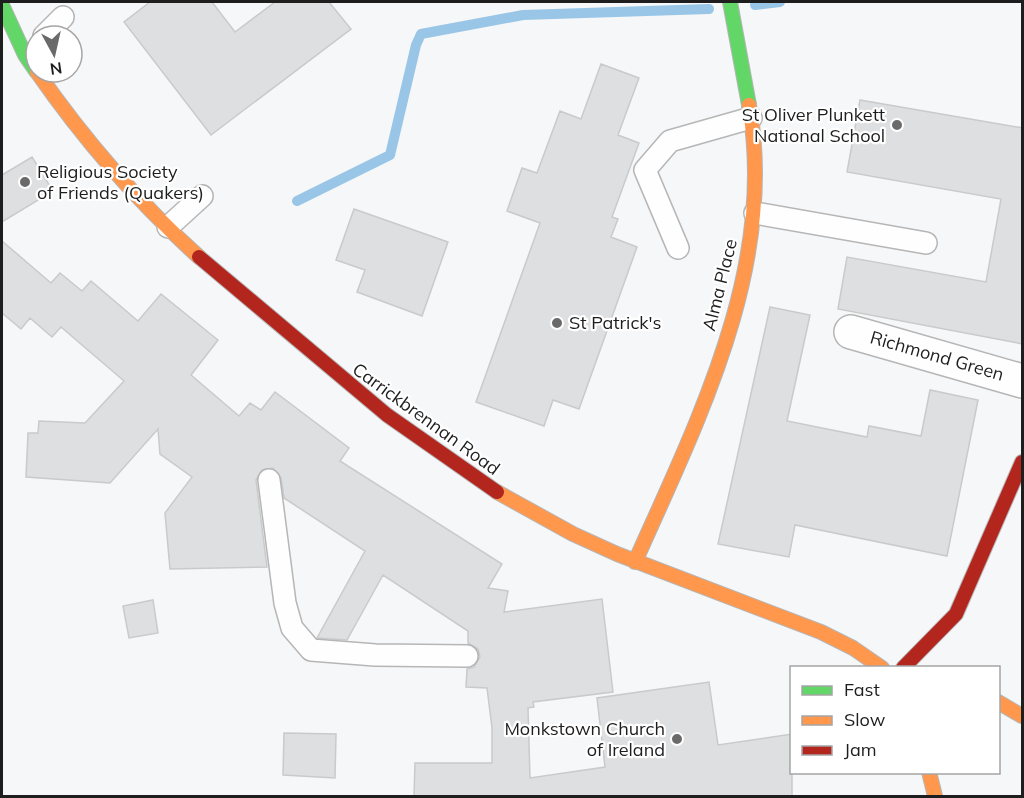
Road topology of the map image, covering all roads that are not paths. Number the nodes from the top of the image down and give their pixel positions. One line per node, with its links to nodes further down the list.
1 (730, 2): 7 (main road, Alma Place)
2 (2, 5): 5 (main road, Carrickbrennan Road)
3 (63, 17): 4 (lane)
4 (56, 24)
5 (24, 44)
6 (49, 84): 10 (main road, Carrickbrennan Road)
7 (752, 118): 9 (main road, Alma Place); 12 (lane)
8 (202, 196): 10 (lane)
9 (755, 213): 11 (lane); 17 (main road, Alma Place)
10 (168, 227): 17 (main road, Carrickbrennan Road)
11 (926, 243)
12 (678, 248)
13 (851, 332): 14 (street, Richmond Green)
14 (1023, 381)
15 (1023, 462): 20 (main road)
16 (269, 480): 18 (lane)
17 (635, 562): 19 (main road, Carrickbrennan Road)
18 (467, 656)
19 (880, 666)
20 (905, 666)
21 (1000, 703): 22 (main road)
22 (1023, 716)
23 (930, 774): 24 (main road)
24 (935, 796)

